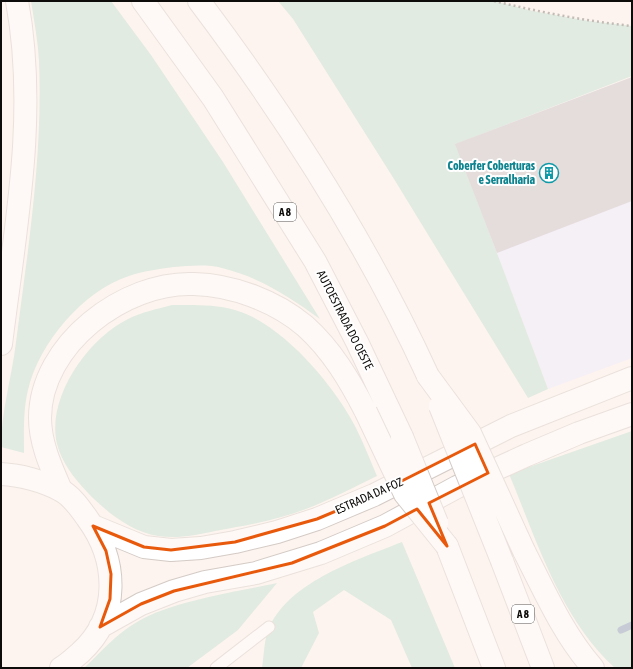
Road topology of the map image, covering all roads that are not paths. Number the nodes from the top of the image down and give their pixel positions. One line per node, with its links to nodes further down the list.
1 (17, 1): 4 (main road)
2 (143, 1): 11 (main road, AUTOESTRADA DO OESTE / A 8, bridge)
3 (199, 1): 5 (main road, A 8)
4 (1, 344)
5 (428, 376): 17 (main road, A 8, bridge); 18 (main road, bridge)
6 (632, 378): 10 (main road, ESTRADA DA FOZ)
7 (632, 414): 12 (main road)
8 (1, 474): 9 (main road)
9 (61, 490): 10 (main road); 11 (main road, bridge)
10 (93, 526): 12 (main road)
11 (447, 546): 16 (main road, AUTOESTRADA DO OESTE / A 8)
12 (100, 627): 14 (main road)
13 (269, 627): 15 (lane)
14 (61, 668)
15 (216, 668)
16 (494, 668)
17 (543, 668)
18 (594, 668)

